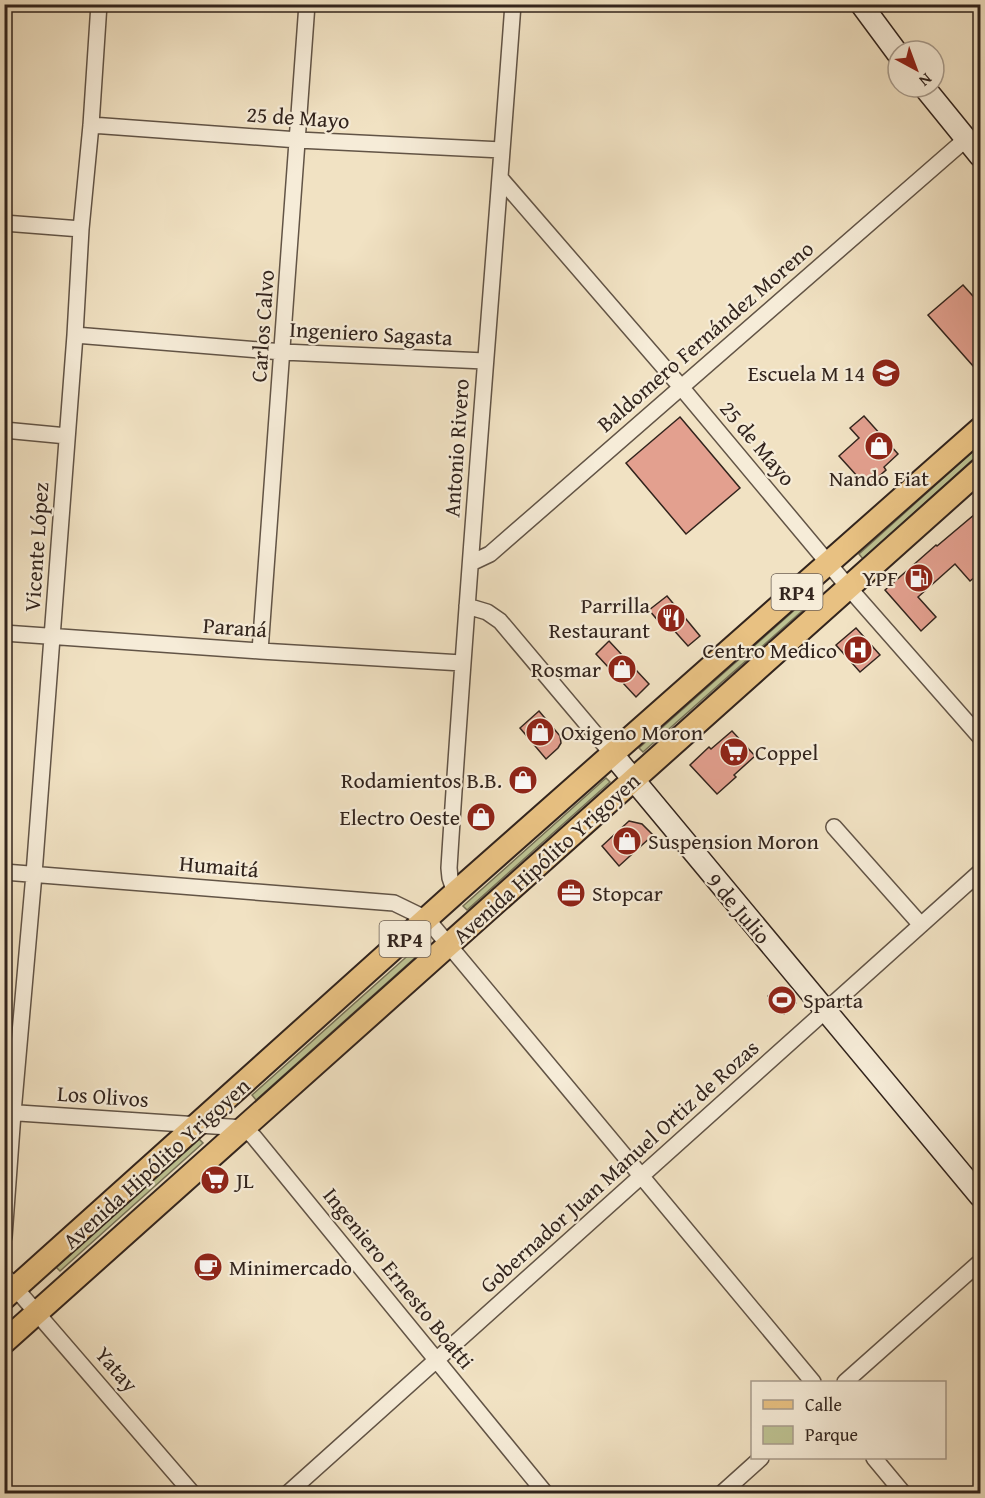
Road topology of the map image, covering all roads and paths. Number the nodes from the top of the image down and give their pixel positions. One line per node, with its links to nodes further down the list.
1 (99, 4): 7 (street, Vicente López)
2 (307, 4): 8 (street, Carlos Calvo)
3 (513, 4): 10 (street, Antonio Rivero)
4 (861, 4): 5 (street)
5 (887, 39)
6 (934, 99): 9 (street)
7 (91, 125): 8 (street, 25 de Mayo); 14 (street, Vicente López)
8 (298, 140): 10 (street, 25 de Mayo); 16 (street, Carlos Calvo)
9 (966, 140): 11 (street); 18 (street, Baldomero Fernández Moreno)
10 (502, 150): 12 (street, Antonio Rivero)
11 (981, 156)
12 (501, 179): 17 (street, Antonio Rivero); 18 (street, 25 de Mayo)
13 (4, 223): 14 (street)
14 (81, 229): 15 (street, Vicente López)
15 (75, 335): 16 (street, Ingeniero Sagasta); 21 (street, Vicente López)
16 (283, 352): 17 (street, Ingeniero Sagasta); 29 (street, Carlos Calvo)
17 (485, 361): 23 (street, Antonio Rivero)
18 (681, 387): 23 (street, Baldomero Fernández Moreno); 24 (street, 25 de Mayo)
19 (981, 429): 24 (main road, Avenida Hipólito Yrigoyen / RP4)
20 (4, 430): 21 (street)
21 (67, 436): 28 (street, Vicente López)
22 (981, 470): 25 (main road, Avenida Hipólito Yrigoyen / RP4)
23 (471, 562): 26 (street, Antonio Rivero)
24 (829, 563): 25 (street, 25 de Mayo); 32 (main road, Avenida Hipólito Yrigoyen / RP4)
25 (849, 588): 31 (street, 25 de Mayo); 33 (main road, Avenida Hipólito Yrigoyen / RP4)
26 (467, 606): 30 (street, Antonio Rivero); 32 (street, 9 de Julio)
27 (4, 633): 28 (street, Paraná)
28 (52, 637): 29 (street, Paraná); 37 (street, Vicente López)
29 (260, 651): 30 (street, Paraná)
30 (462, 663): 38 (street, Antonio Rivero)
31 (981, 737)
32 (613, 755): 33 (street, 9 de Julio); 38 (main road, Avenida Hipólito Yrigoyen / RP4)
33 (633, 779): 41 (main road, Avenida Hipólito Yrigoyen / RP4); 42 (street, 9 de Julio)
34 (834, 827): 40 (street)
35 (4, 872): 37 (street, Humaitá)
36 (981, 872): 40 (street, Gobernador Juan Manuel Ortiz de Rozas)
37 (34, 874): 39 (street, Humaitá); 43 (street, Vicente López)
38 (455, 893): 39 (main road, Avenida Hipólito Yrigoyen / RP4)
39 (427, 919): 41 (street); 44 (main road, Avenida Hipólito Yrigoyen / RP4)
40 (921, 925): 42 (street, Gobernador Juan Manuel Ortiz de Rozas)
41 (451, 945): 45 (main road, Avenida Hipólito Yrigoyen / RP4); 46 (street)
42 (826, 1011): 46 (street, Gobernador Juan Manuel Ortiz de Rozas); 47 (street, 9 de Julio)
43 (9, 1113): 44 (street, Los Olivos); 48 (street, Vicente López)
44 (199, 1125): 45 (street); 50 (main road, Avenida Hipólito Yrigoyen / RP4)
45 (244, 1128): 51 (main road, Avenida Hipólito Yrigoyen / RP4); 53 (street, Ingeniero Ernesto Boatti)
46 (640, 1177): 53 (street, Gobernador Juan Manuel Ortiz de Rozas); 54 (street)
47 (981, 1196)
48 (4, 1237)
49 (981, 1262): 55 (street)
50 (9, 1287): 51 (street, Yatay)
51 (39, 1312): 52 (main road, Avenida Hipólito Yrigoyen / RP4); 58 (street, Yatay)
52 (4, 1342)
53 (436, 1359): 59 (street, Gobernador Juan Manuel Ortiz de Rozas); 60 (street, Ingeniero Ernesto Boatti)
54 (811, 1381)
55 (847, 1381)
56 (760, 1459): 61 (street)
57 (875, 1459): 62 (street)
58 (194, 1494)
59 (286, 1494)
60 (546, 1494)
61 (721, 1494)
62 (904, 1494)

